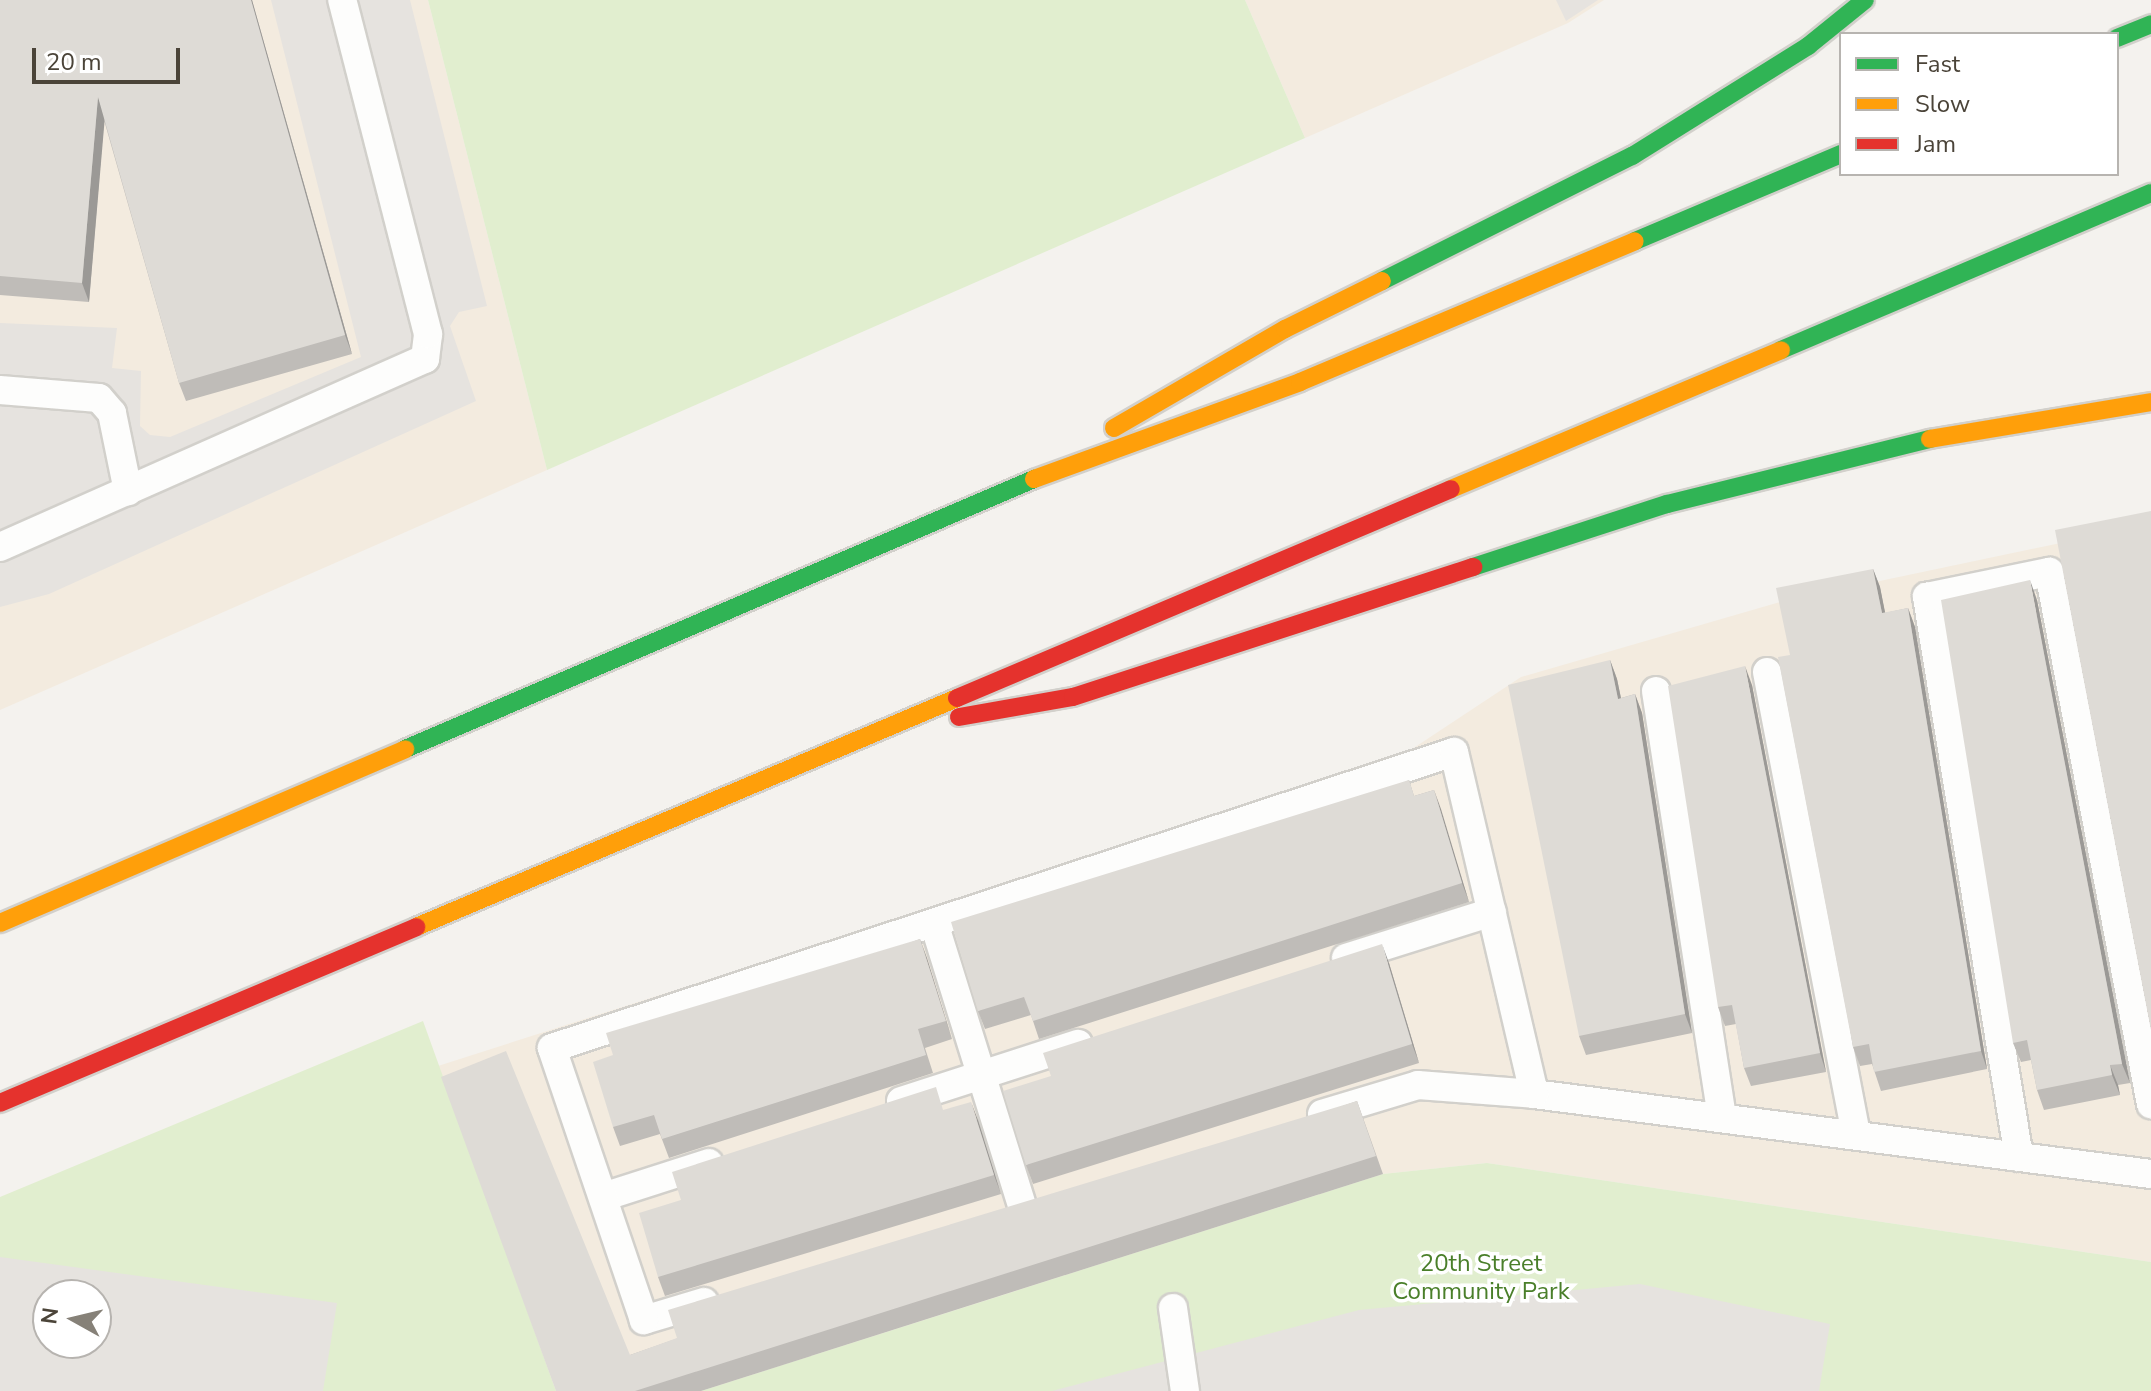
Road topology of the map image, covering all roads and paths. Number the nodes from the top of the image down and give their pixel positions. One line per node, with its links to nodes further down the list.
1 (342, 0): 10 (lane)
2 (1865, 0): 9 (highway)
3 (2151, 24): 4 (highway)
4 (2119, 37)
5 (1839, 155): 9 (highway)
6 (2151, 193): 14 (highway)
7 (0, 390): 10 (lane)
8 (2151, 402): 14 (highway)
9 (1008, 489): 16 (highway)
10 (128, 491): 11 (lane)
11 (0, 547)
12 (1767, 672): 27 (lane)
13 (1656, 691): 25 (lane)
14 (882, 731): 22 (highway)
15 (1492, 912): 17 (lane); 18 (lane); 21 (lane)
16 (0, 923)
17 (934, 923): 20 (lane); 32 (lane)
18 (1327, 965)
19 (1101, 1037): 20 (lane)
20 (981, 1076): 24 (lane); 33 (lane)
21 (1534, 1094): 25 (lane); 26 (lane)
22 (0, 1103)
23 (2151, 1104): 29 (lane)
24 (875, 1109)
25 (1722, 1118): 27 (lane)
26 (1296, 1122)
27 (1856, 1136): 29 (lane)
28 (739, 1153): 32 (lane)
29 (2019, 1157): 30 (lane)
30 (2151, 1174)
31 (1052, 1196): 33 (lane)
32 (603, 1197): 35 (lane)
33 (1022, 1205): 34 (lane)
34 (992, 1214)
35 (735, 1292)
36 (1173, 1308): 37 (lane)
37 (1185, 1391)

